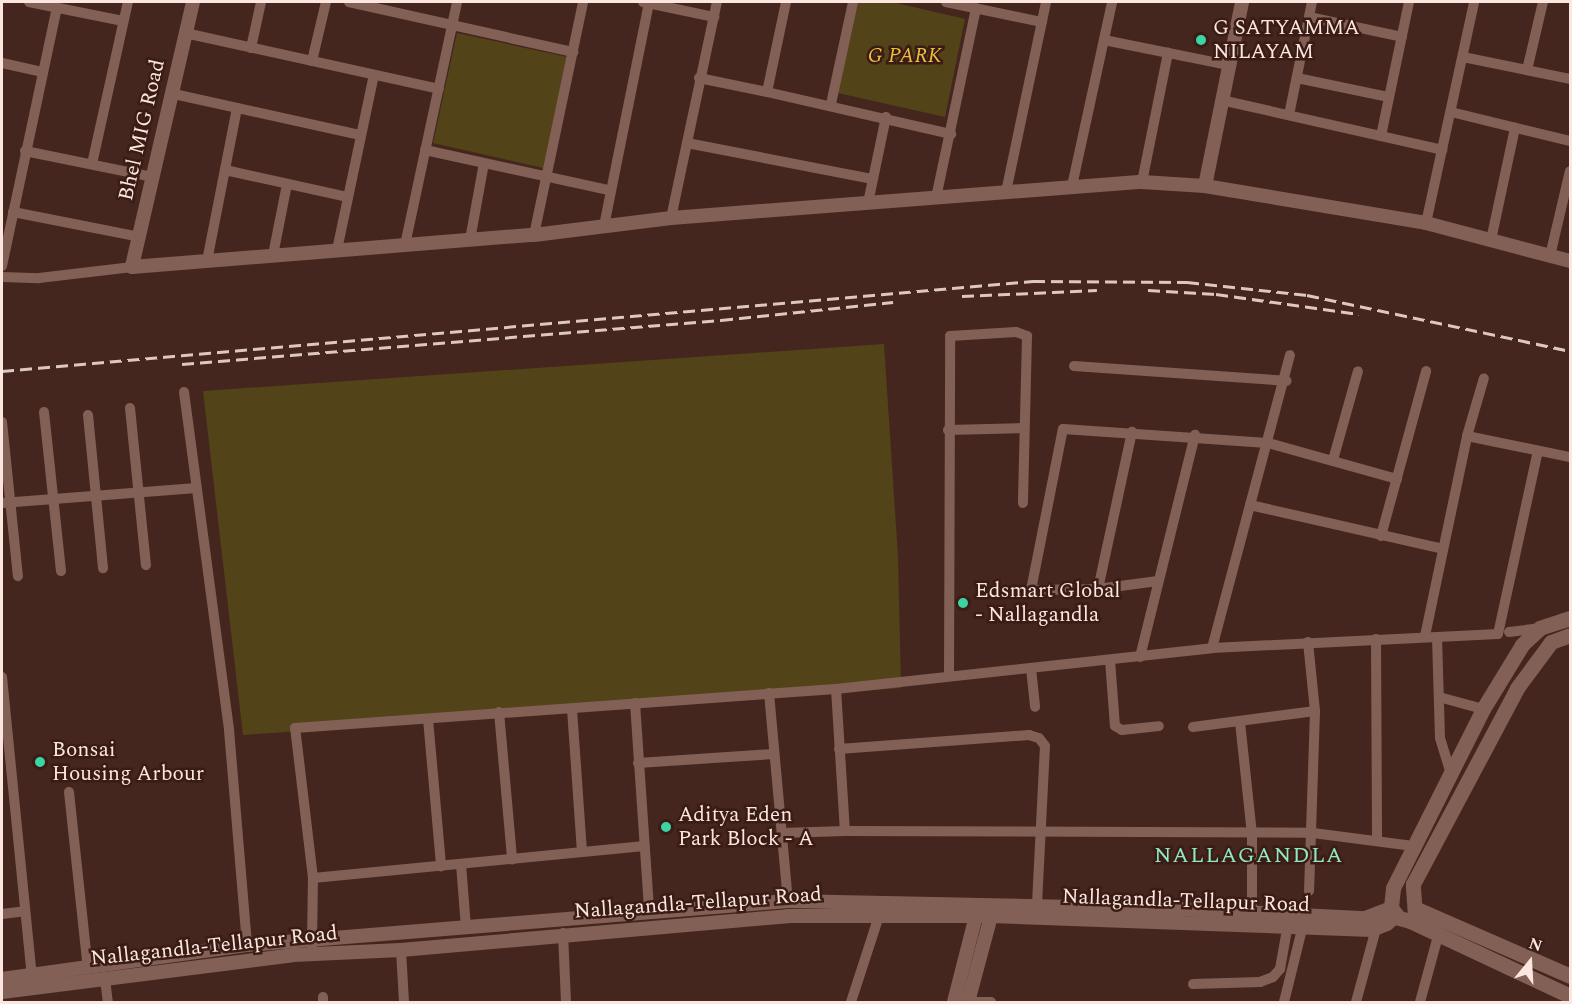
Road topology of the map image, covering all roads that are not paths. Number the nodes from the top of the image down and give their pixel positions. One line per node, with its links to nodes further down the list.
1 (29, 2): 22 (street)
2 (128, 2): 26 (street)
3 (193, 2): 29 (street, Bhel MIG Road)
4 (261, 2): 32 (street)
5 (326, 2): 36 (street)
6 (349, 2): 21 (street)
7 (457, 2): 28 (street)
8 (583, 2): 33 (street)
9 (645, 2): 24 (street); 75 (street)
10 (717, 2): 24 (street)
11 (786, 2): 46 (street)
12 (853, 2): 50 (street)
13 (946, 2): 23 (street)
14 (1046, 2): 27 (street)
15 (1112, 2): 31 (street)
16 (1242, 2): 38 (street)
17 (1312, 2): 25 (street)
18 (1409, 2): 30 (street)
19 (1474, 2): 35 (street)
20 (1543, 2): 39 (street)
21 (391, 6): 28 (street)
22 (57, 8): 26 (street); 40 (street)
23 (976, 8): 27 (street); 56 (street)
24 (714, 17): 42 (street)
25 (1309, 17): 30 (street); 43 (street)
26 (123, 21): 65 (street)
27 (1042, 22): 76 (street)
28 (452, 25): 33 (street); 45 (street)
29 (185, 33): 32 (street); 47 (street, Bhel MIG Road)
30 (1402, 37): 48 (street)
31 (1104, 40): 34 (street); 73 (street)
32 (251, 48): 36 (street)
33 (573, 52): 69 (street)
34 (1168, 53): 38 (street); 71 (street)
35 (1463, 57): 39 (street); 52 (street)
36 (312, 61): 41 (street)
37 (2, 63): 40 (street)
38 (1228, 65): 49 (street)
39 (1527, 70): 44 (street)
40 (43, 72): 63 (street)
41 (374, 75): 45 (street); 57 (street)
42 (699, 78): 46 (street); 60 (street)
43 (1297, 78): 48 (street); 53 (street)
44 (1570, 79)
45 (439, 89): 61 (street)
46 (767, 92): 50 (street)
47 (174, 94): 51 (street); 68 (street, Bhel MIG Road)
48 (1389, 97): 58 (street)
49 (1221, 100): 53 (street); 74 (street)
50 (831, 104): 54 (street)
51 (237, 108): 57 (street); 66 (street)
52 (1451, 112): 55 (street); 62 (street)
53 (1289, 115): 58 (street)
54 (886, 117): 56 (street); 70 (street)
55 (1515, 128): 59 (street); 87 (street)
56 (951, 134): 78 (street)
57 (361, 135): 77 (street)
58 (1381, 136): 62 (street)
59 (1570, 141)
60 (687, 143): 70 (street); 81 (street)
61 (426, 150): 64 (street); 88 (street)
62 (1442, 150): 82 (street)
63 (25, 151): 65 (street); 80 (street)
64 (484, 163): 69 (street); 86 (street)
65 (92, 164): 68 (street)
66 (225, 170): 72 (street); 92 (street)
67 (1570, 171): 91 (street)
68 (153, 177): 85 (street, Bhel MIG Road)
69 (546, 177): 75 (street); 84 (street)
70 (872, 179): 79 (street)
71 (1142, 182): 73 (street); 74 (street)
72 (287, 184): 77 (street); 90 (street)
73 (1072, 186): 76 (street)
74 (1204, 186): 82 (street)
75 (608, 190): 83 (street)
76 (1006, 192): 78 (street)
77 (348, 197): 89 (street)
78 (936, 198): 79 (street)
79 (868, 203): 81 (street)
80 (13, 212): 85 (street); 94 (street)
81 (671, 218): 83 (street)
82 (1426, 223): 87 (street)
83 (604, 226): 84 (street)
84 (534, 235): 86 (street)
85 (140, 237): 95 (street, Bhel MIG Road)
86 (470, 240): 88 (street)
87 (1491, 240): 91 (street)
88 (405, 244): 89 (street)
89 (337, 250): 90 (street)
90 (273, 255): 92 (street)
91 (1550, 256): 93 (street)
92 (207, 261): 95 (street)
93 (1570, 261)
94 (2, 266)
95 (132, 267): 96 (street)
96 (2, 277)
97 (1290, 355): 102 (street)
98 (1074, 366): 102 (street)
99 (1358, 371): 116 (street)
100 (1426, 371): 117 (street)
101 (1484, 378): 112 (street)
102 (1286, 381): 113 (street)
103 (184, 392): 118 (street)
104 (130, 408): 119 (street)
105 (44, 412): 121 (street)
106 (88, 415): 120 (street)
107 (2, 422): 122 (street)
108 (1023, 428): 109 (street); 109 (street); 123 (street)
109 (948, 430): 145 (street)
110 (1132, 432): 111 (street); 132 (street); 132 (street)
111 (1195, 435): 113 (street); 131 (street)
112 (1467, 436): 114 (street); 126 (street)
113 (1268, 443): 116 (street); 124 (street)
114 (1538, 451): 115 (street); 138 (street)
115 (1569, 457)
116 (1333, 460): 117 (street)
117 (1397, 479): 125 (street)
118 (196, 488): 119 (street); 196 (street)
119 (138, 493): 120 (street); 127 (street)
120 (95, 496): 121 (street); 128 (street)
121 (54, 499): 122 (street); 129 (street)
122 (5, 502): 130 (street)
123 (1023, 503)
124 (1250, 506): 125 (street); 141 (street)
125 (1381, 536): 126 (street)
126 (1443, 549): 137 (street)
127 (146, 565)
128 (103, 568)
129 (61, 571)
130 (18, 576)
131 (1158, 581): 132 (street); 142 (street)
132 (1098, 589)
133 (1570, 618): 134 (main road)
134 (1540, 628): 135 (street); 153 (main road)
135 (1509, 632)
136 (1570, 635): 184 (main road)
137 (1425, 636): 138 (street); 139 (street)
138 (1437, 636): 149 (street)
139 (1376, 639): 140 (street); 170 (street)
140 (1308, 642): 141 (street); 154 (street)
141 (1212, 648): 142 (street)
142 (1140, 657): 143 (street)
143 (1110, 660): 144 (street); 158 (street)
144 (1031, 668): 145 (street); 151 (street)
145 (949, 676): 147 (street)
146 (2, 677): 181 (street)
147 (836, 689): 148 (street); 160 (street)
148 (769, 693): 150 (street); 161 (street)
149 (1439, 697): 153 (street); 163 (street)
150 (635, 703): 152 (street); 162 (street)
151 (1035, 706)
152 (572, 709): 155 (street); 173 (street)
153 (1483, 709): 163 (main road)
154 (1314, 711): 157 (street); 168 (street)
155 (499, 712): 156 (street); 174 (street)
156 (428, 719): 176 (street); 177 (street)
157 (1240, 722): 159 (street); 169 (street)
158 (1159, 726)
159 (1193, 727)
160 (839, 749): 165 (street); 167 (street)
161 (774, 754): 162 (street); 166 (street)
162 (638, 763): 171 (street)
163 (1450, 770): 172 (main road)
164 (69, 792): 199 (street)
165 (845, 831): 166 (street); 167 (street)
166 (782, 833): 179 (street)
167 (1041, 833): 169 (street); 180 (street)
168 (1313, 833): 169 (street); 170 (street); 178 (street)
169 (1252, 834): 183 (street)
170 (1377, 839): 172 (street)
171 (644, 846): 173 (street); 182 (street)
172 (1413, 846): 184 (main road)
173 (582, 852): 174 (street)
174 (513, 859): 175 (street)
175 (461, 864): 176 (street); 192 (street)
176 (441, 866): 177 (street)
177 (313, 878): 197 (street)
178 (1309, 891)
179 (788, 901): 180 (street, Nallagandla-Tellapur Road); 182 (street, Nallagandla-Tellapur Road)
180 (1037, 906): 186 (street, Nallagandla-Tellapur Road)
181 (25, 911): 185 (street); 200 (street)
182 (649, 911): 192 (street, Nallagandla-Tellapur Road)
183 (1252, 912): 184 (street, Nallagandla-Tellapur Road); 186 (street, Nallagandla-Tellapur Road)
184 (1404, 913): 193 (street); 195 (main road); 201 (main road)
185 (2, 914)
186 (1178, 915): 189 (street, Nallagandla-Tellapur Road); 190 (street, Nallagandla-Tellapur Road)
187 (879, 916): 188 (street, Nallagandla-Tellapur Road); 194 (street, Nallagandla-Tellapur Road); 210 (street)
188 (976, 916): 189 (street, Nallagandla-Tellapur Road); 211 (street)
189 (991, 916): 212 (street)
190 (1288, 924): 191 (street, Nallagandla-Tellapur Road); 204 (street)
191 (1303, 925): 193 (street, Nallagandla-Tellapur Road); 214 (street)
192 (466, 928): 197 (street, Nallagandla-Tellapur Road)
193 (1376, 929): 215 (street)
194 (563, 933): 198 (street, Nallagandla-Tellapur Road); 209 (street)
195 (1438, 936): 206 (main road); 216 (street)
196 (247, 945): 197 (street, Nallagandla-Tellapur Road); 199 (street, Nallagandla-Tellapur Road)
197 (312, 947): 198 (street, Nallagandla-Tellapur Road); 203 (street, Nallagandla-Tellapur Road)
198 (401, 950): 208 (street)
199 (88, 969): 200 (street, Nallagandla-Tellapur Road)
200 (32, 976): 202 (street, Nallagandla-Tellapur Road)
201 (1570, 976)
202 (2, 979)
203 (105, 979): 205 (street, Nallagandla-Tellapur Road); 207 (street)
204 (1193, 984)
205 (2, 992)
206 (1570, 996)
207 (108, 1002)
208 (404, 1002)
209 (566, 1002)
210 (851, 1002)
211 (954, 1002)
212 (968, 1002): 213 (street)
213 (991, 1002)
214 (1284, 1002)
215 (1356, 1002)
216 (1420, 1002)

